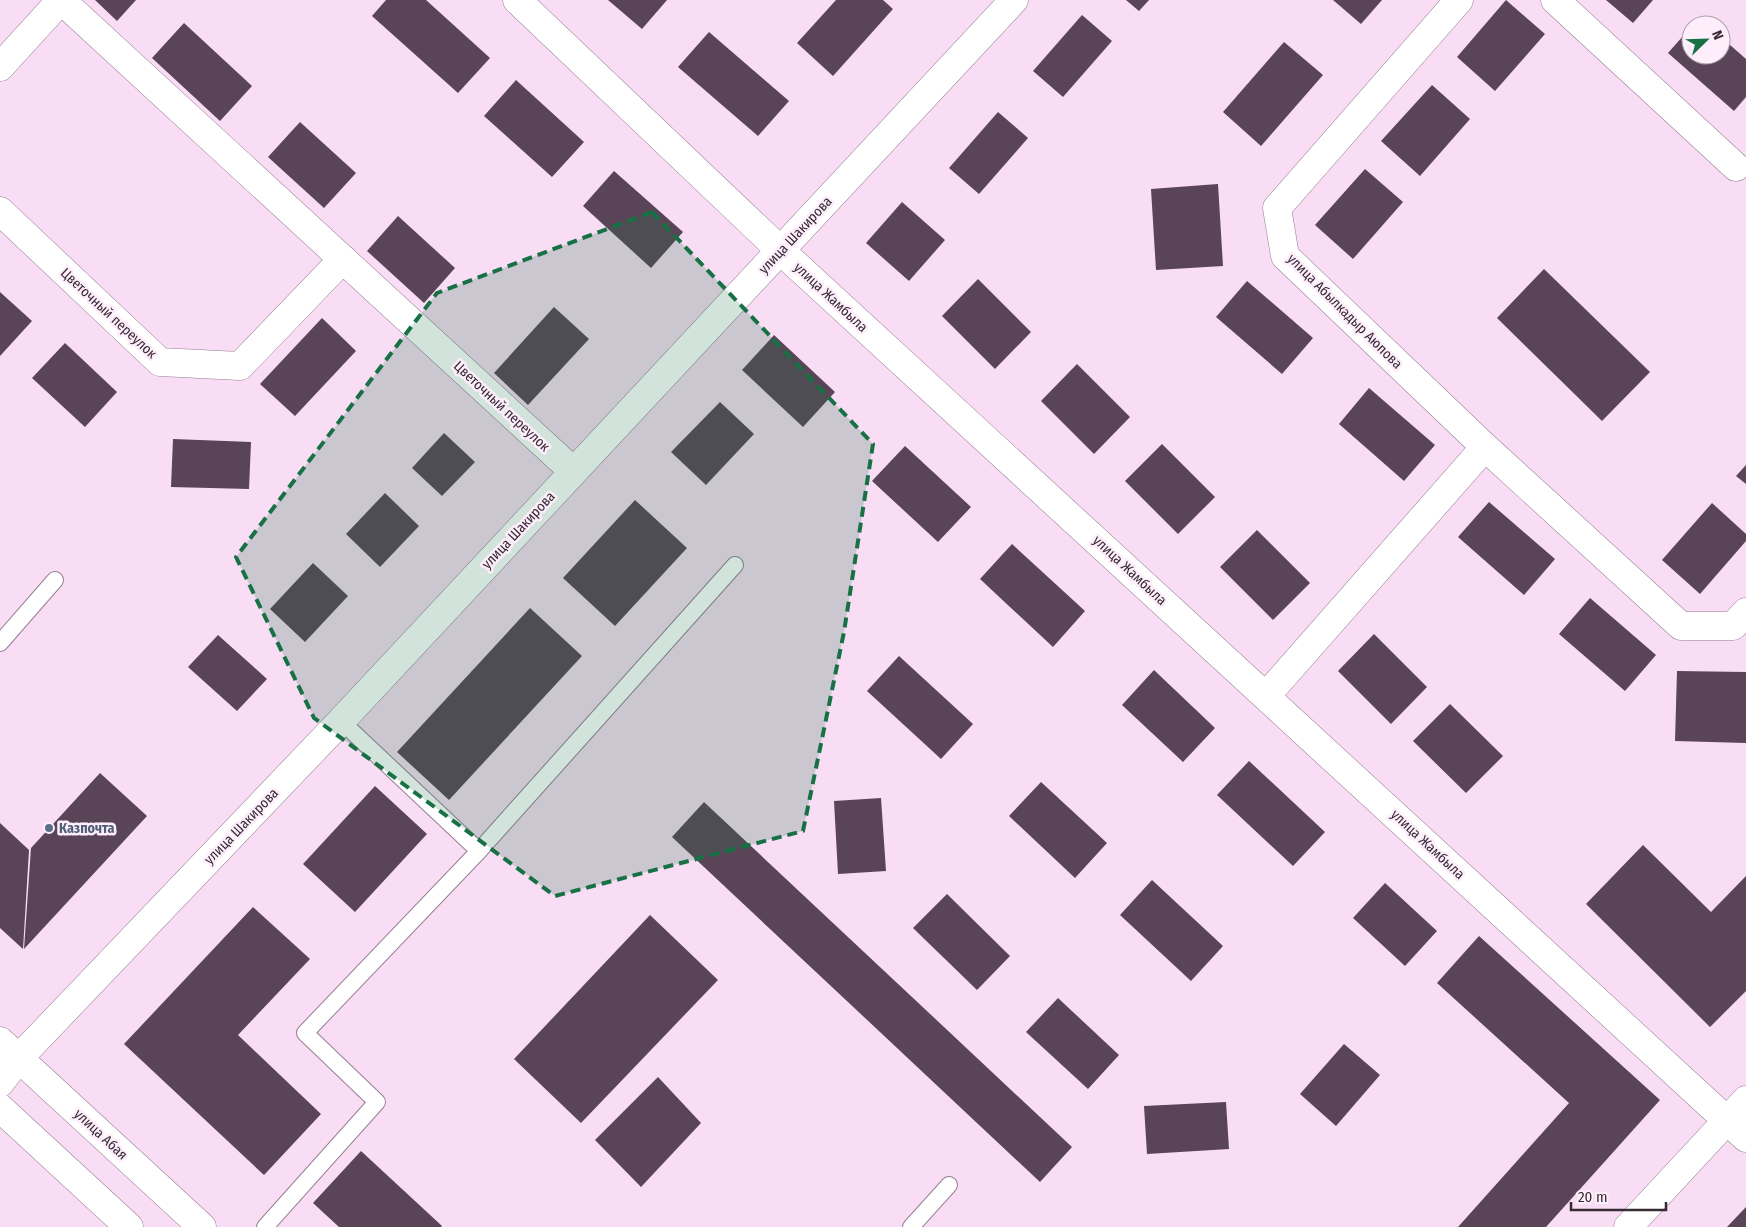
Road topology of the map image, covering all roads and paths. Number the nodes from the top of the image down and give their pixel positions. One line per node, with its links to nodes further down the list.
1 (61, 0): 6 (street, Цветочный переулок); 10 (street, Цветочный переулок)
2 (517, 0): 9 (street, улица Жамбыла)
3 (1014, 0): 9 (street, улица Шакирова)
4 (1459, 0): 11 (street, улица Абылкадыр Аюпова)
5 (1555, 0): 7 (street)
6 (0, 67)
7 (1743, 167)
8 (0, 211): 10 (street, Цветочный переулок)
9 (781, 251): 12 (street, улица Шакирова); 17 (street, улица Жамбыла)
10 (343, 260): 12 (street, Цветочный переулок)
11 (1485, 447): 15 (street, улица Абылкадыр Аюпова); 17 (street)
12 (573, 471): 18 (street, улица Шакирова)
13 (735, 565): 19 (lane)
14 (55, 580): 16 (lane)
15 (1746, 612)
16 (0, 643)
17 (1266, 696): 24 (street, улица Жамбыла)
18 (341, 721): 19 (lane); 20 (street, улица Шакирова)
19 (479, 851): 28 (lane)
20 (10, 1050): 21 (street, улица Шакирова); 27 (street, улица Абая)
21 (0, 1084)
22 (1746, 1100): 24 (street)
23 (0, 1108): 26 (street)
24 (1737, 1129): 30 (street)
25 (949, 1185): 29 (lane)
26 (129, 1227)
27 (202, 1227)
28 (265, 1227)
29 (911, 1227)
30 (1628, 1227)

